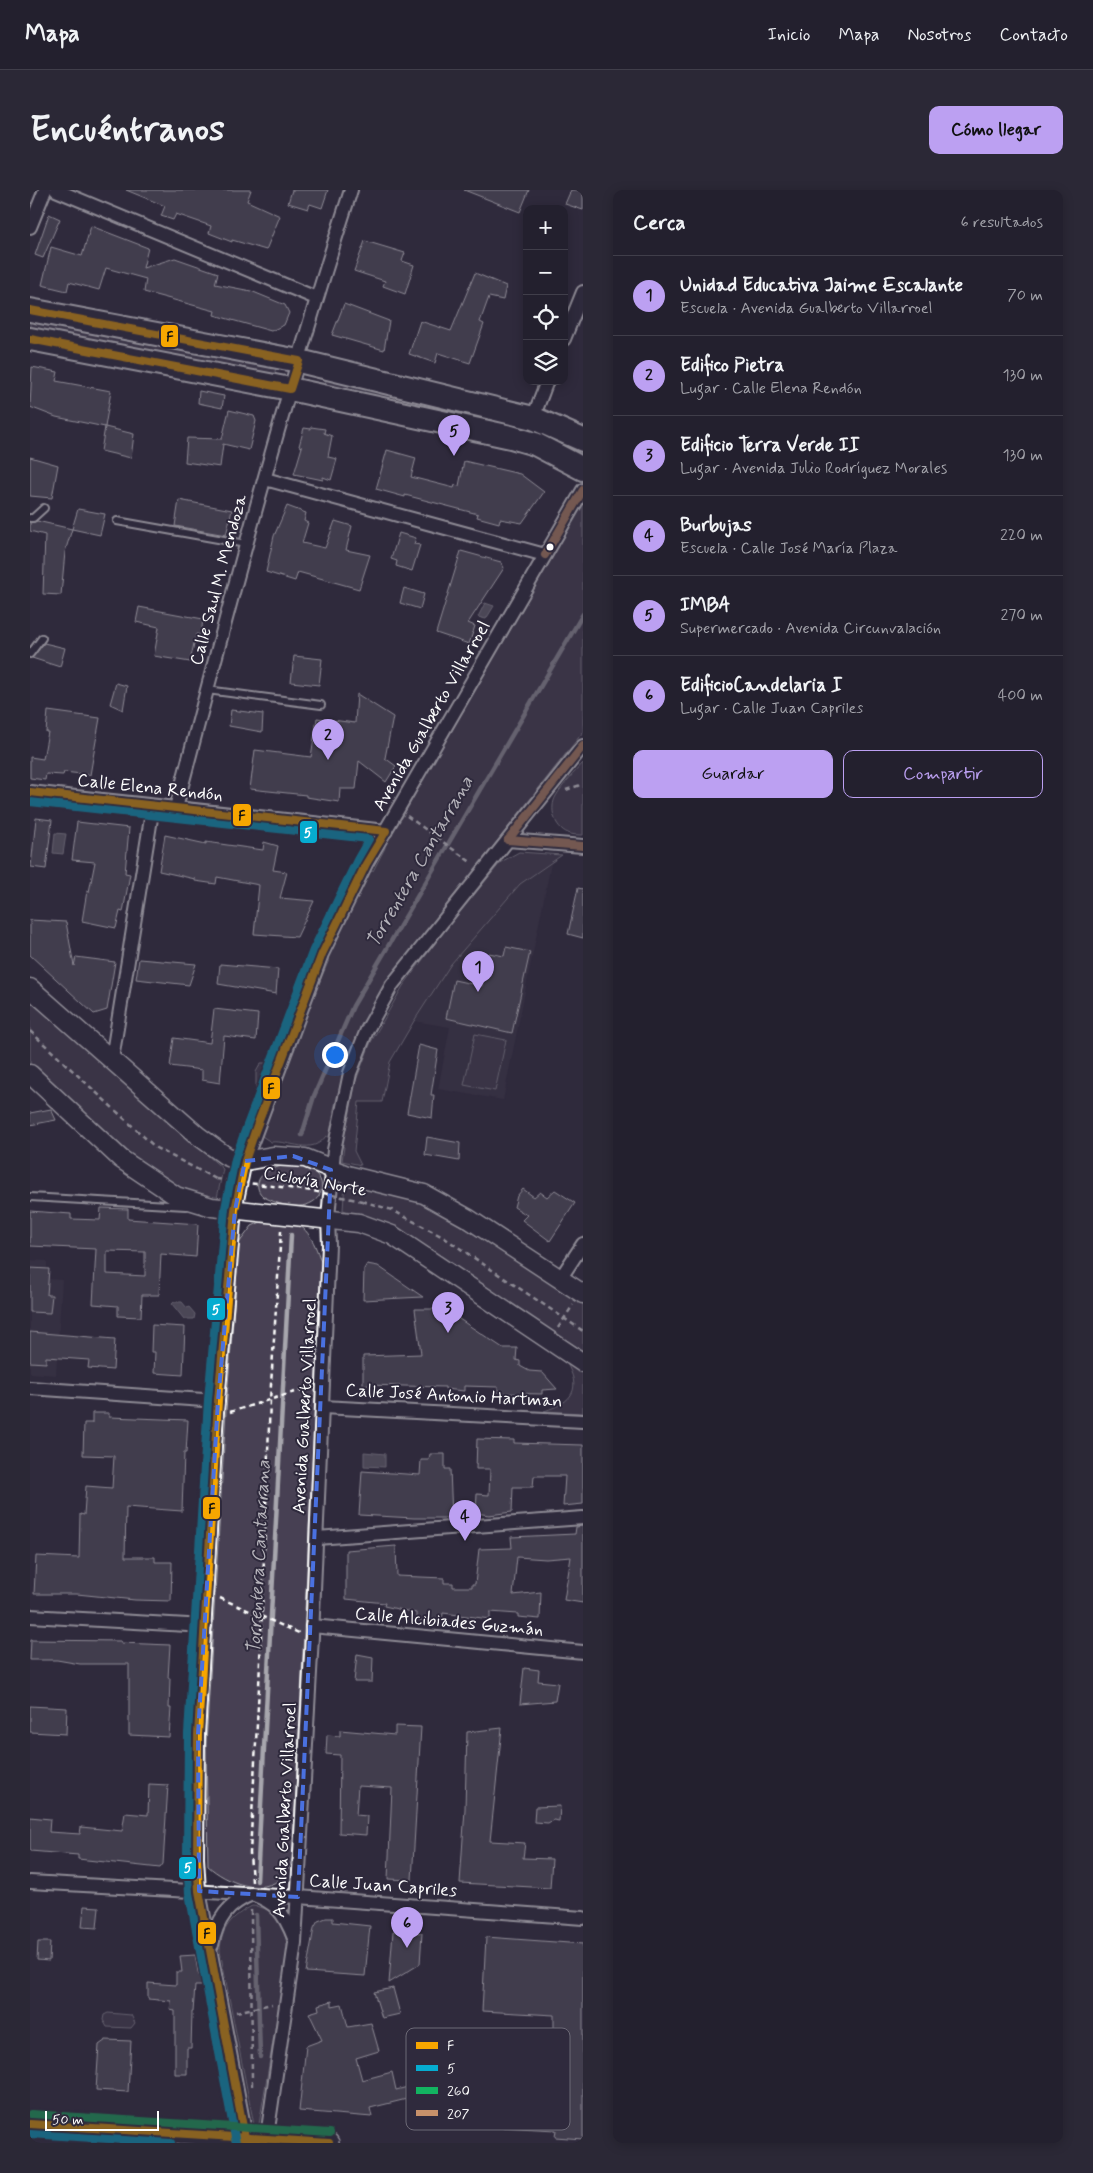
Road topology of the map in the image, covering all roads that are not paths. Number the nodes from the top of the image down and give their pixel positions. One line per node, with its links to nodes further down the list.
1 (351, 190): 5 (street, Calle Saul M. Mendoza)
2 (45, 191): 3 (street); 5 (street)
3 (30, 228)
4 (583, 292): 7 (street)
5 (316, 298): 9 (street, Calle Saul M. Mendoza)
6 (30, 310): 9 (highway)
7 (568, 329)
8 (30, 339): 11 (highway)
9 (299, 361): 11 (street, Calle Saul M. Mendoza); 12 (highway)
10 (545, 385): 12 (street)
11 (290, 389): 14 (highway); 15 (street, Calle Saul M. Mendoza)
12 (532, 418): 13 (highway)
13 (583, 440)
14 (583, 469)
15 (265, 479): 20 (street, Calle Saul M. Mendoza); 21 (street)
16 (583, 490): 21 (street, Avenida Gualberto Villarroel)
17 (44, 508): 18 (lane)
18 (30, 518)
19 (117, 521): 20 (lane)
20 (246, 544): 24 (street, Calle Saul M. Mendoza)
21 (545, 555): 30 (street, Avenida Gualberto Villarroel)
22 (42, 638): 23 (lane)
23 (30, 654)
24 (207, 690): 25 (lane); 29 (street, Calle Saul M. Mendoza)
25 (321, 705)
26 (583, 746): 31 (street, Avenida Gualberto Villarroel)
27 (30, 792): 28 (street, Calle Elena Rendón)
28 (153, 806): 29 (street, Calle Elena Rendón); 34 (street)
29 (176, 808): 30 (street, Calle Elena Rendón)
30 (386, 831): 36 (street, Avenida Gualberto Villarroel)
31 (508, 840): 32 (street); 37 (street, Avenida Gualberto Villarroel)
32 (583, 846)
33 (30, 988): 34 (main road)
34 (112, 1058): 36 (main road)
35 (30, 1074): 39 (main road)
36 (245, 1161): 37 (main road); 40 (street, Avenida Gualberto Villarroel)
37 (331, 1170): 41 (street, Avenida Gualberto Villarroel); 43 (main road)
38 (30, 1197): 39 (lane)
39 (212, 1207): 40 (main road)
40 (234, 1210): 41 (main road); 47 (street, Avenida Gualberto Villarroel)
41 (328, 1218): 45 (main road); 48 (street, Avenida Gualberto Villarroel)
42 (583, 1244): 43 (street)
43 (560, 1279): 44 (main road)
44 (580, 1296)
45 (583, 1363)
46 (30, 1388): 47 (street)
47 (218, 1401): 53 (street, Avenida Gualberto Villarroel)
48 (323, 1407): 49 (street, Calle José Antonio Hartman); 51 (street, Avenida Gualberto Villarroel)
49 (583, 1421)
50 (583, 1518): 51 (street)
51 (316, 1538): 54 (street, Avenida Gualberto Villarroel)
52 (30, 1616): 53 (street)
53 (205, 1626): 58 (street, Avenida Gualberto Villarroel)
54 (312, 1626): 55 (street, Calle Alcibiades Guzmán); 59 (street, Avenida Gualberto Villarroel)
55 (583, 1652)
56 (30, 1882): 58 (street, Calle Juan Capriles)
57 (252, 1889): 58 (street, Calle Juan Capriles); 59 (street, Calle Juan Capriles); 61 (street); 62 (street)
58 (199, 1891): 62 (street, Avenida Gualberto Villarroel)
59 (298, 1897): 60 (street, Calle Juan Capriles); 61 (street, Avenida Gualberto Villarroel)
60 (583, 1918)
61 (295, 1942): 65 (street, Avenida Gualberto Villarroel)
62 (211, 1951): 64 (street, Avenida Gualberto Villarroel)
63 (30, 2124): 64 (main road)
64 (246, 2140): 65 (main road)
65 (266, 2141): 66 (main road)
66 (329, 2143)

